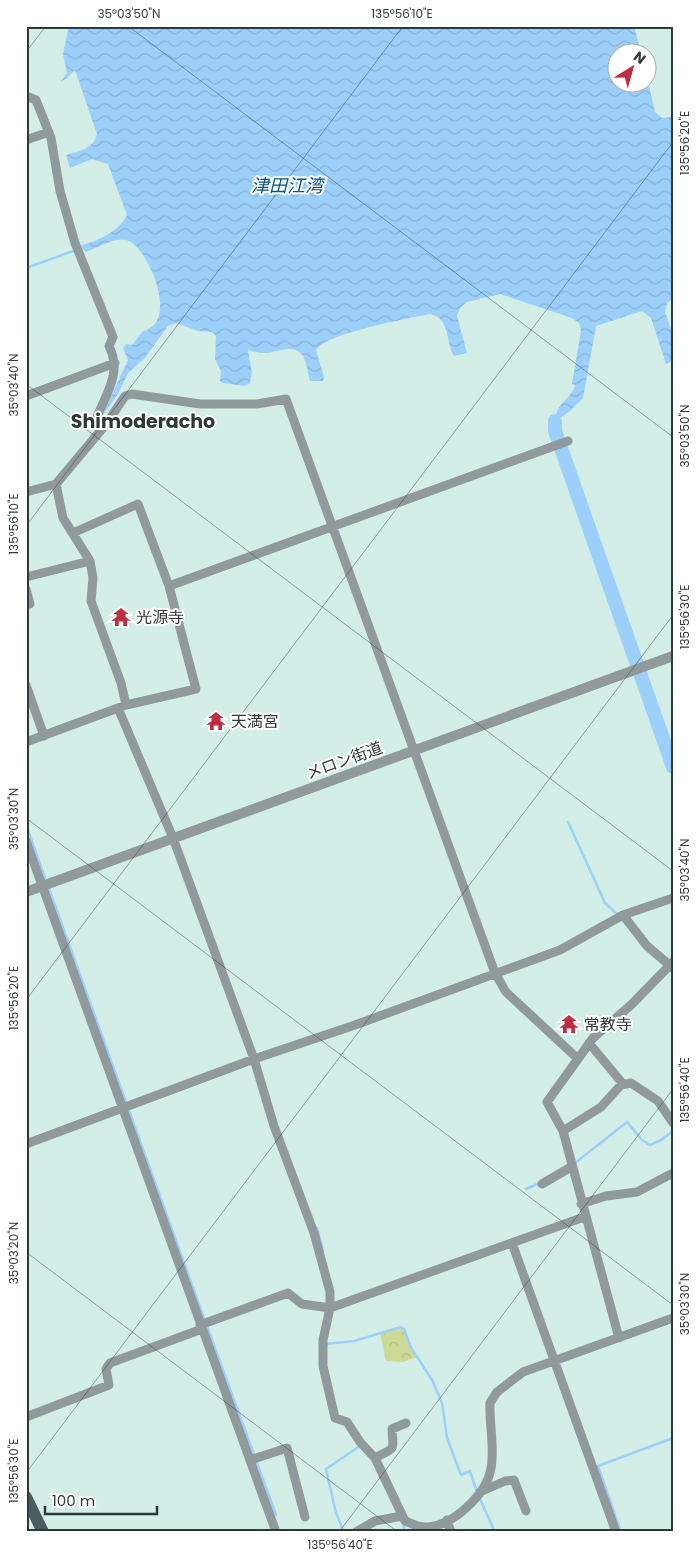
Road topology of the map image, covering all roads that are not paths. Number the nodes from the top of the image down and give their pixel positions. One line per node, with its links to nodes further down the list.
1 (26, 96): 2 (street)
2 (49, 132): 3 (street); 4 (street)
3 (26, 140)
4 (115, 363): 5 (street); 6 (street)
5 (26, 396)
6 (103, 426): 8 (street); 10 (street)
7 (568, 441): 10 (street)
8 (56, 484): 9 (street); 11 (street)
9 (26, 492)
10 (334, 527): 14 (street); 22 (street)
11 (74, 533): 12 (street); 14 (street)
12 (90, 561): 13 (street); 19 (street)
13 (26, 576)
14 (169, 586): 19 (street)
15 (26, 589): 16 (street)
16 (30, 604)
17 (673, 656): 22 (street, メロン街道)
18 (26, 685): 20 (street)
19 (122, 706): 20 (street); 23 (street)
20 (44, 736): 21 (street)
21 (26, 742)
22 (414, 751): 23 (street, メロン街道); 30 (street)
23 (173, 838): 25 (street, メロン街道); 33 (street)
24 (26, 841): 25 (street)
25 (46, 885): 26 (street, メロン街道); 35 (street)
26 (26, 892)
27 (673, 898): 28 (street)
28 (624, 916): 29 (street); 30 (street)
29 (671, 965): 31 (street)
30 (495, 973): 32 (street); 33 (street)
31 (589, 1043): 32 (street); 34 (street)
32 (577, 1058): 37 (street)
33 (254, 1059): 35 (street); 45 (street)
34 (624, 1084): 36 (street); 37 (street)
35 (126, 1108): 38 (street); 47 (street)
36 (673, 1123)
37 (563, 1131): 39 (street)
38 (26, 1144)
39 (571, 1167): 41 (street); 42 (street)
40 (673, 1173): 42 (street)
41 (542, 1184)
42 (581, 1204): 43 (street)
43 (584, 1217): 44 (street); 48 (street)
44 (512, 1243): 45 (street); 49 (street)
45 (330, 1308): 47 (street); 52 (street)
46 (673, 1318): 48 (street)
47 (203, 1325): 50 (street); 53 (street)
48 (619, 1338): 49 (street)
49 (555, 1361): 54 (street); 65 (street)
50 (26, 1417)
51 (406, 1423): 52 (street)
52 (375, 1458): 57 (street)
53 (253, 1459): 58 (street); 62 (street)
54 (479, 1492): 56 (street); 59 (street)
55 (26, 1498): 61 (main road)
56 (526, 1511)
57 (402, 1516): 60 (street); 63 (street)
58 (305, 1517)
59 (447, 1520): 60 (street); 64 (street)
60 (409, 1528)
61 (43, 1532)
62 (276, 1532)
63 (356, 1532)
64 (451, 1532)
65 (616, 1532)

